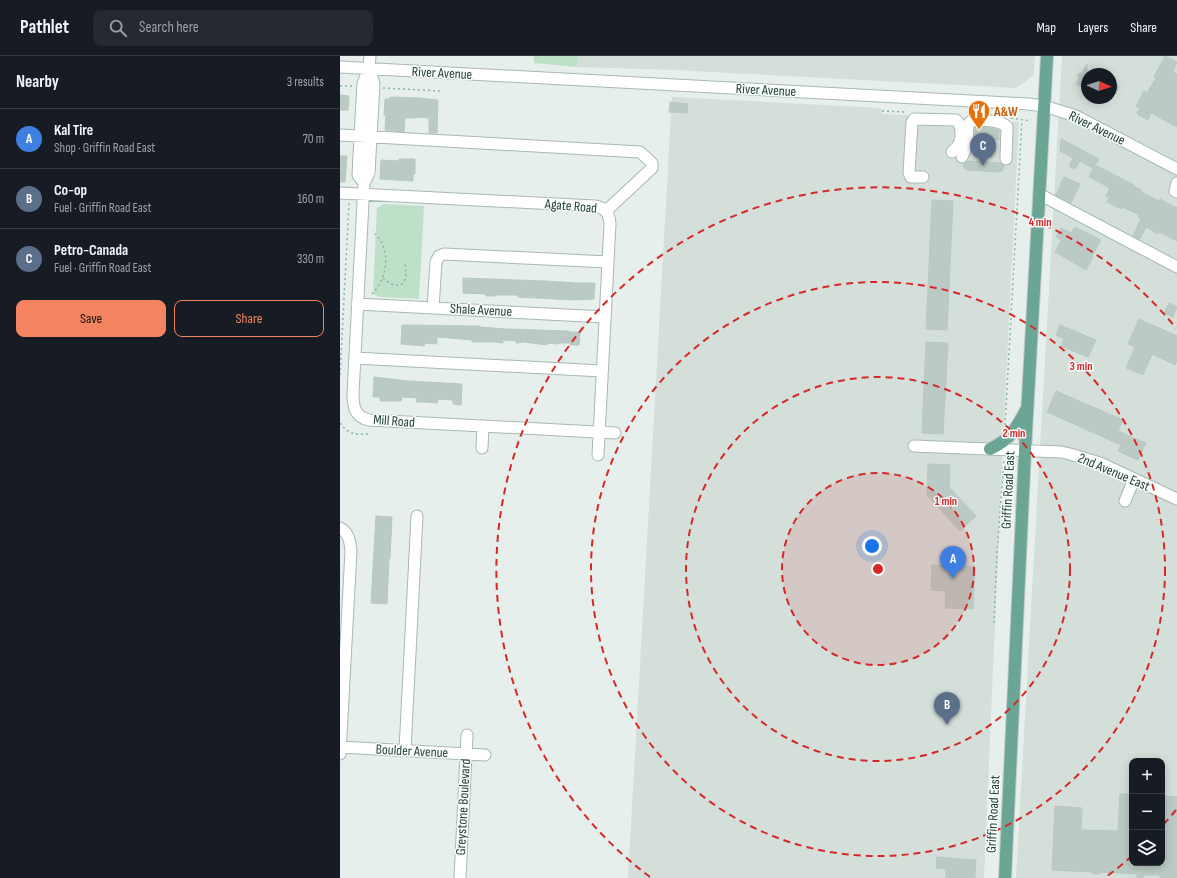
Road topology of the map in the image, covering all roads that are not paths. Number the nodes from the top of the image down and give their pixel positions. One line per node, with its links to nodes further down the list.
1 (370, 56): 4 (street, Mill Road)
2 (1047, 56): 5 (main road, Griffin Road East)
3 (340, 67): 4 (street, River Avenue)
4 (369, 68): 5 (street, River Avenue); 7 (street, Mill Road)
5 (1044, 106): 9 (street, River Avenue); 15 (main road, Griffin Road East)
6 (340, 135): 7 (street)
7 (366, 137): 12 (street, Mill Road); 16 (street)
8 (1006, 159): 10 (street)
9 (1177, 169)
10 (923, 177)
11 (1177, 183): 13 (street)
12 (363, 189): 14 (street, Agate Road); 16 (street, Agate Road); 19 (street, Mill Road)
13 (1177, 192)
14 (340, 193)
15 (1039, 194): 18 (street); 24 (main road, Griffin Road East)
16 (606, 211): 17 (street, Agate Road)
17 (608, 262): 20 (street); 21 (street, Agate Road)
18 (1177, 267)
19 (357, 304): 20 (street, Shale Avenue); 22 (street, Mill Road)
20 (433, 308): 21 (street, Shale Avenue)
21 (605, 317): 23 (street, Agate Road)
22 (355, 358): 23 (street); 25 (street, Mill Road)
23 (602, 371): 26 (street, Agate Road)
24 (1028, 405): 30 (main road); 31 (main road, Griffin Road East)
25 (483, 426): 26 (street, Mill Road); 29 (street)
26 (599, 432): 27 (street, Mill Road); 32 (street, Agate Road)
27 (615, 433)
28 (914, 446): 30 (street, 2nd Avenue East)
29 (482, 448)
30 (990, 449): 31 (street, 2nd Avenue East)
31 (1025, 451): 33 (street, 2nd Avenue East); 45 (main road, Griffin Road East)
32 (598, 455)
33 (1134, 479): 34 (street, 2nd Avenue East); 35 (street)
34 (1177, 500)
35 (1125, 501)
36 (417, 516): 40 (street)
37 (340, 528): 39 (street)
38 (467, 735): 42 (street, Greystone Boulevard)
39 (340, 747): 40 (street, Boulder Avenue); 41 (street)
40 (405, 750): 42 (street, Boulder Avenue)
41 (340, 754)
42 (466, 754): 43 (street, Boulder Avenue); 44 (street, Greystone Boulevard)
43 (485, 755)
44 (460, 878)
45 (1005, 878)

